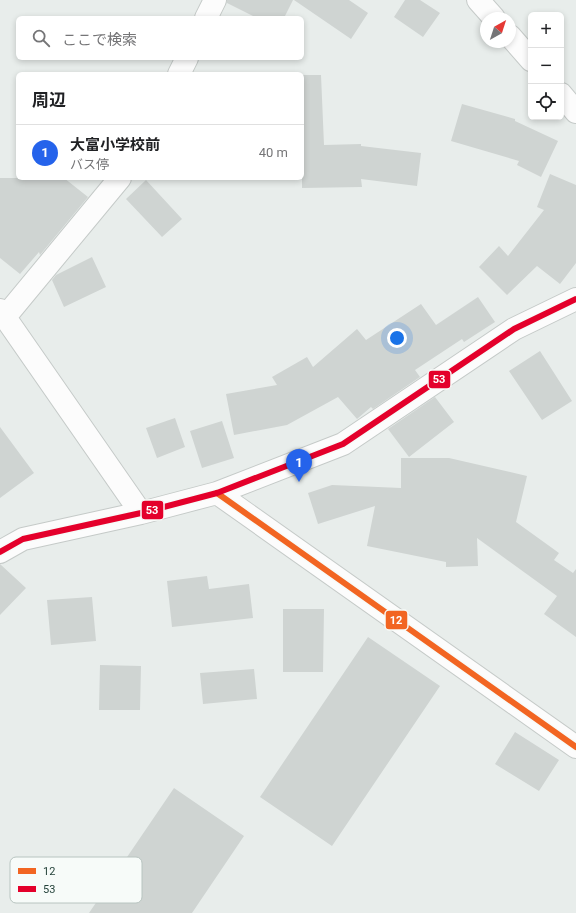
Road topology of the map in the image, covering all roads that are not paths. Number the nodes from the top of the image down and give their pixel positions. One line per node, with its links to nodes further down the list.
1 (215, 0): 4 (street)
2 (478, 0): 3 (street)
3 (489, 12)
4 (207, 16)
5 (516, 43): 6 (street)
6 (528, 57)
7 (186, 60): 8 (street)
8 (180, 72)
9 (564, 98): 10 (street)
10 (576, 112)
11 (118, 180): 13 (street)
12 (576, 299): 14 (street)
13 (3, 314): 15 (street)
14 (217, 493): 15 (street); 17 (street)
15 (141, 513): 16 (street)
16 (0, 552)
17 (576, 747)

